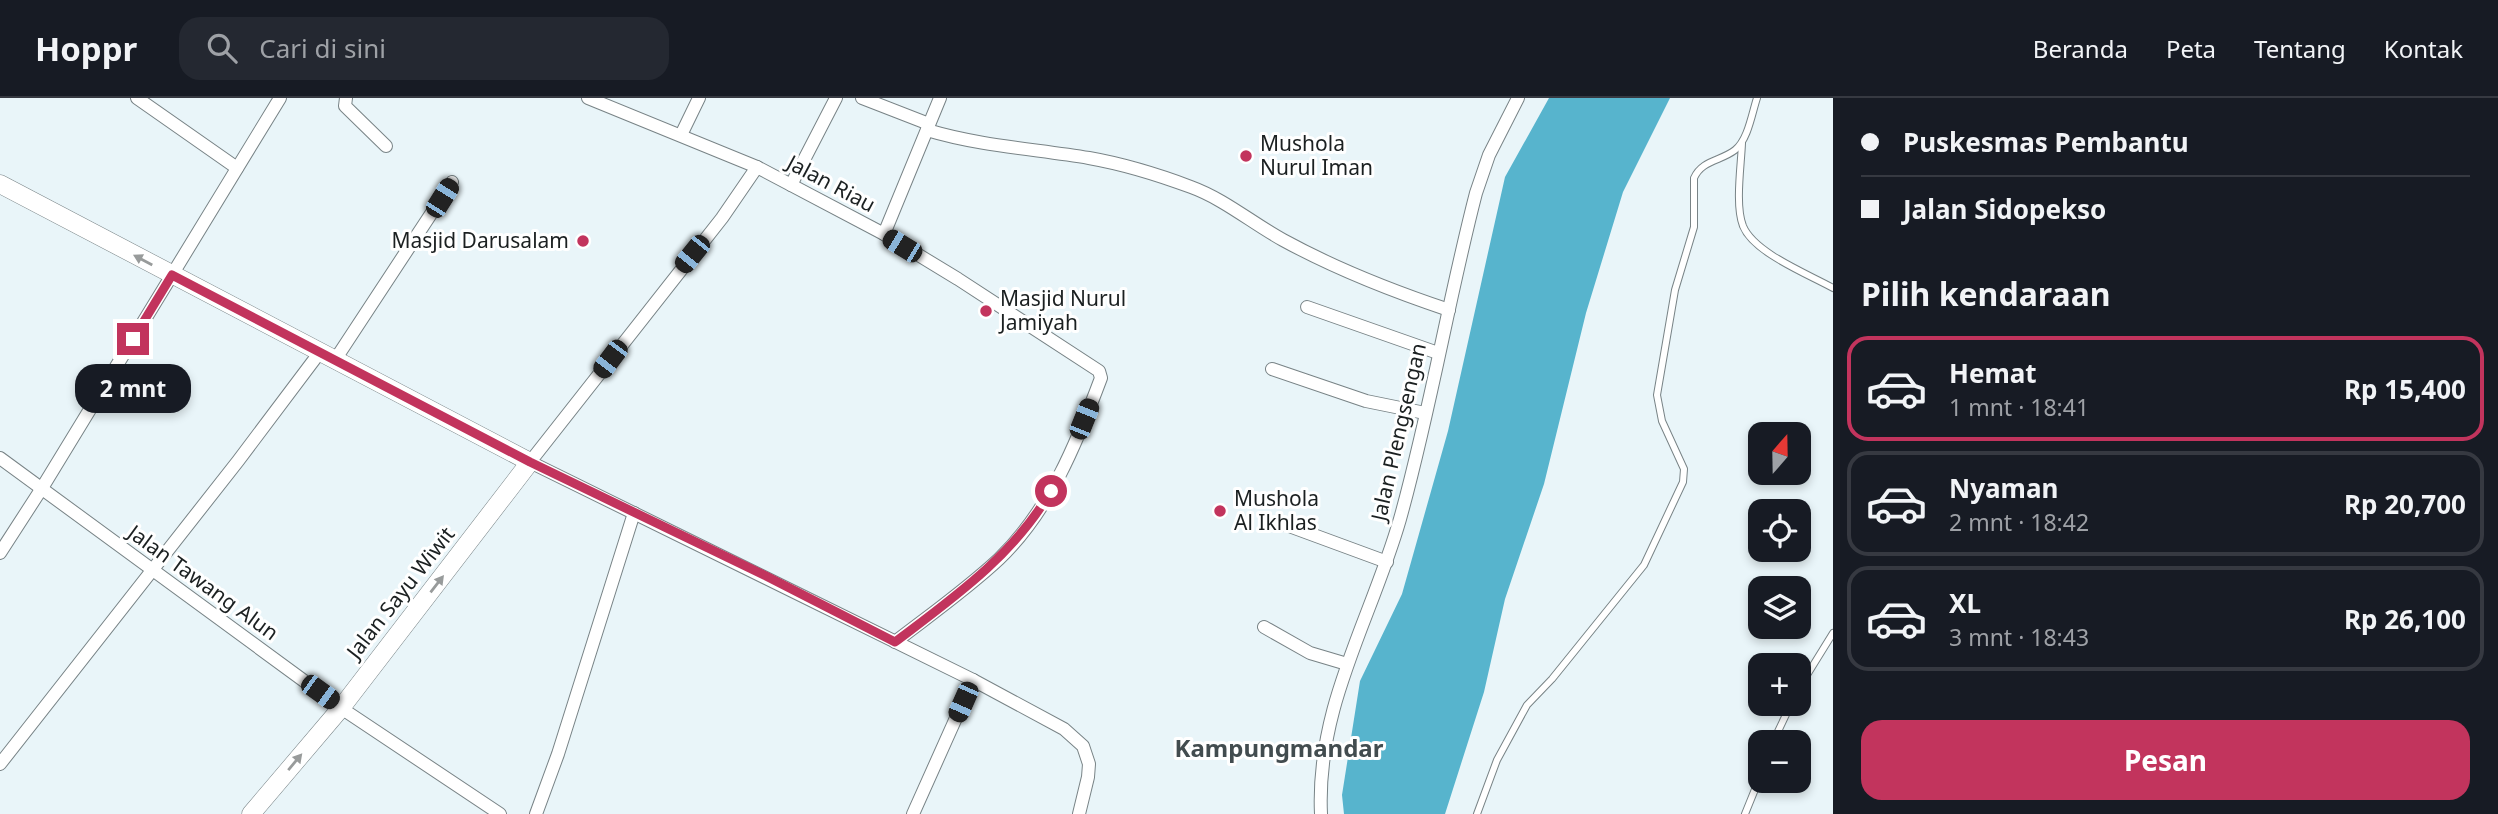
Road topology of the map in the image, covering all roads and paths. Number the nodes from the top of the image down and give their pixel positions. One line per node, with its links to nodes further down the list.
1 (137, 98): 16 (street)
2 (281, 98): 16 (street)
3 (346, 98): 14 (street)
4 (588, 98): 12 (street, Jalan Riau)
5 (699, 98): 12 (street)
6 (836, 98): 19 (street)
7 (862, 98): 11 (street)
8 (940, 98): 11 (street)
9 (1518, 98): 24 (street, Jalan Plengsengan)
10 (1758, 98): 13 (lane)
11 (928, 127): 20 (street); 24 (street)
12 (681, 135): 15 (street, Jalan Riau)
13 (1742, 141): 22 (lane); 52 (lane)
14 (386, 146)
15 (757, 167): 19 (street, Jalan Riau); 30 (street)
16 (237, 168): 21 (street)
17 (452, 182): 26 (street)
18 (0, 184): 21 (main road, one-way to 18)
19 (791, 185): 20 (street, Jalan Riau)
20 (884, 234): 39 (street, Jalan Riau)
21 (172, 275): 26 (main road); 31 (street)
22 (1833, 288)
23 (1307, 307): 25 (street)
24 (1449, 310): 25 (street, Jalan Plengsengan)
25 (1437, 353): 28 (street, Jalan Plengsengan)
26 (328, 356): 30 (main road); 36 (street)
27 (1272, 369): 28 (street)
28 (1425, 413): 35 (street, Jalan Plengsengan)
29 (0, 458): 31 (street, Jalan Tawang Alun)
30 (530, 462): 32 (street); 43 (main road, Jalan Sayu Wiwit, one-way to 30)
31 (42, 488): 34 (street); 36 (street, Jalan Tawang Alun)
32 (634, 513): 39 (street); 48 (street)
33 (1281, 523): 35 (street)
34 (0, 553)
35 (1387, 562): 40 (street, Jalan Plengsengan)
36 (153, 570): 43 (street, Jalan Tawang Alun); 44 (street)
37 (1264, 627): 40 (street)
38 (1833, 633): 41 (lane)
39 (895, 642): 42 (street)
40 (1345, 669): 51 (street, Jalan Plengsengan)
41 (1811, 669)
42 (973, 680): 49 (street); 50 (street)
43 (341, 708): 46 (main road, Jalan Sayu Wiwit, one-way to 43); 47 (street, Jalan Tawang Alun)
44 (0, 764)
45 (1754, 793): 53 (lane)
46 (251, 814)
47 (500, 814)
48 (536, 814)
49 (913, 814)
50 (1079, 814)
51 (1321, 814)
52 (1477, 814)
53 (1745, 814)

